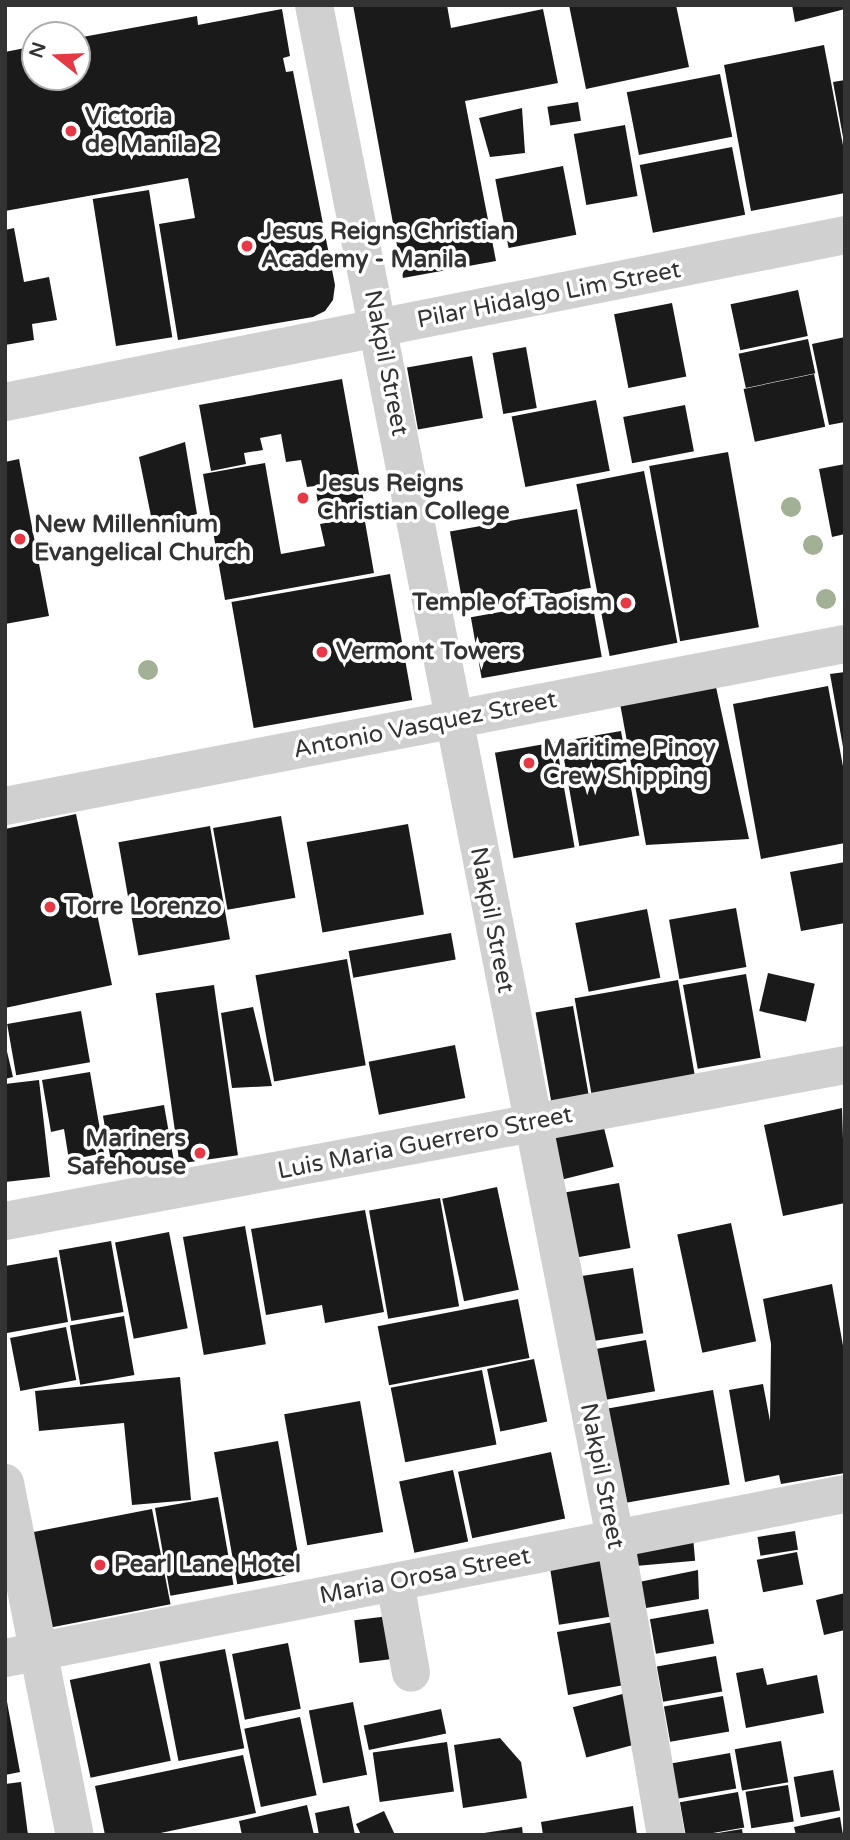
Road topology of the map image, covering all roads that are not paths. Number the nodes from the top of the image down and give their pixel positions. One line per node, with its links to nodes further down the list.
1 (314, 5): 3 (street, Nakpil Street)
2 (845, 235): 3 (street, Pilar Hidalgo Lim Street)
3 (380, 329): 4 (street, Pilar Hidalgo Lim Street); 6 (street, Nakpil Street)
4 (5, 402)
5 (845, 644): 6 (street, Antonio Vasquez Street)
6 (454, 720): 7 (street, Antonio Vasquez Street); 9 (street, Nakpil Street)
7 (5, 806)
8 (845, 1065): 9 (street, Luis Maria Guerrero Street)
9 (532, 1123): 10 (street, Luis Maria Guerrero Street); 13 (street, Nakpil Street)
10 (5, 1222)
11 (5, 1483): 15 (street)
12 (845, 1494): 13 (street, Maria Orosa Street)
13 (615, 1538): 14 (street, Maria Orosa Street); 18 (street, Nakpil Street)
14 (395, 1581): 15 (street, Maria Orosa Street); 16 (street)
15 (22, 1655): 17 (street)
16 (411, 1673)
17 (75, 1835)
18 (666, 1835)

